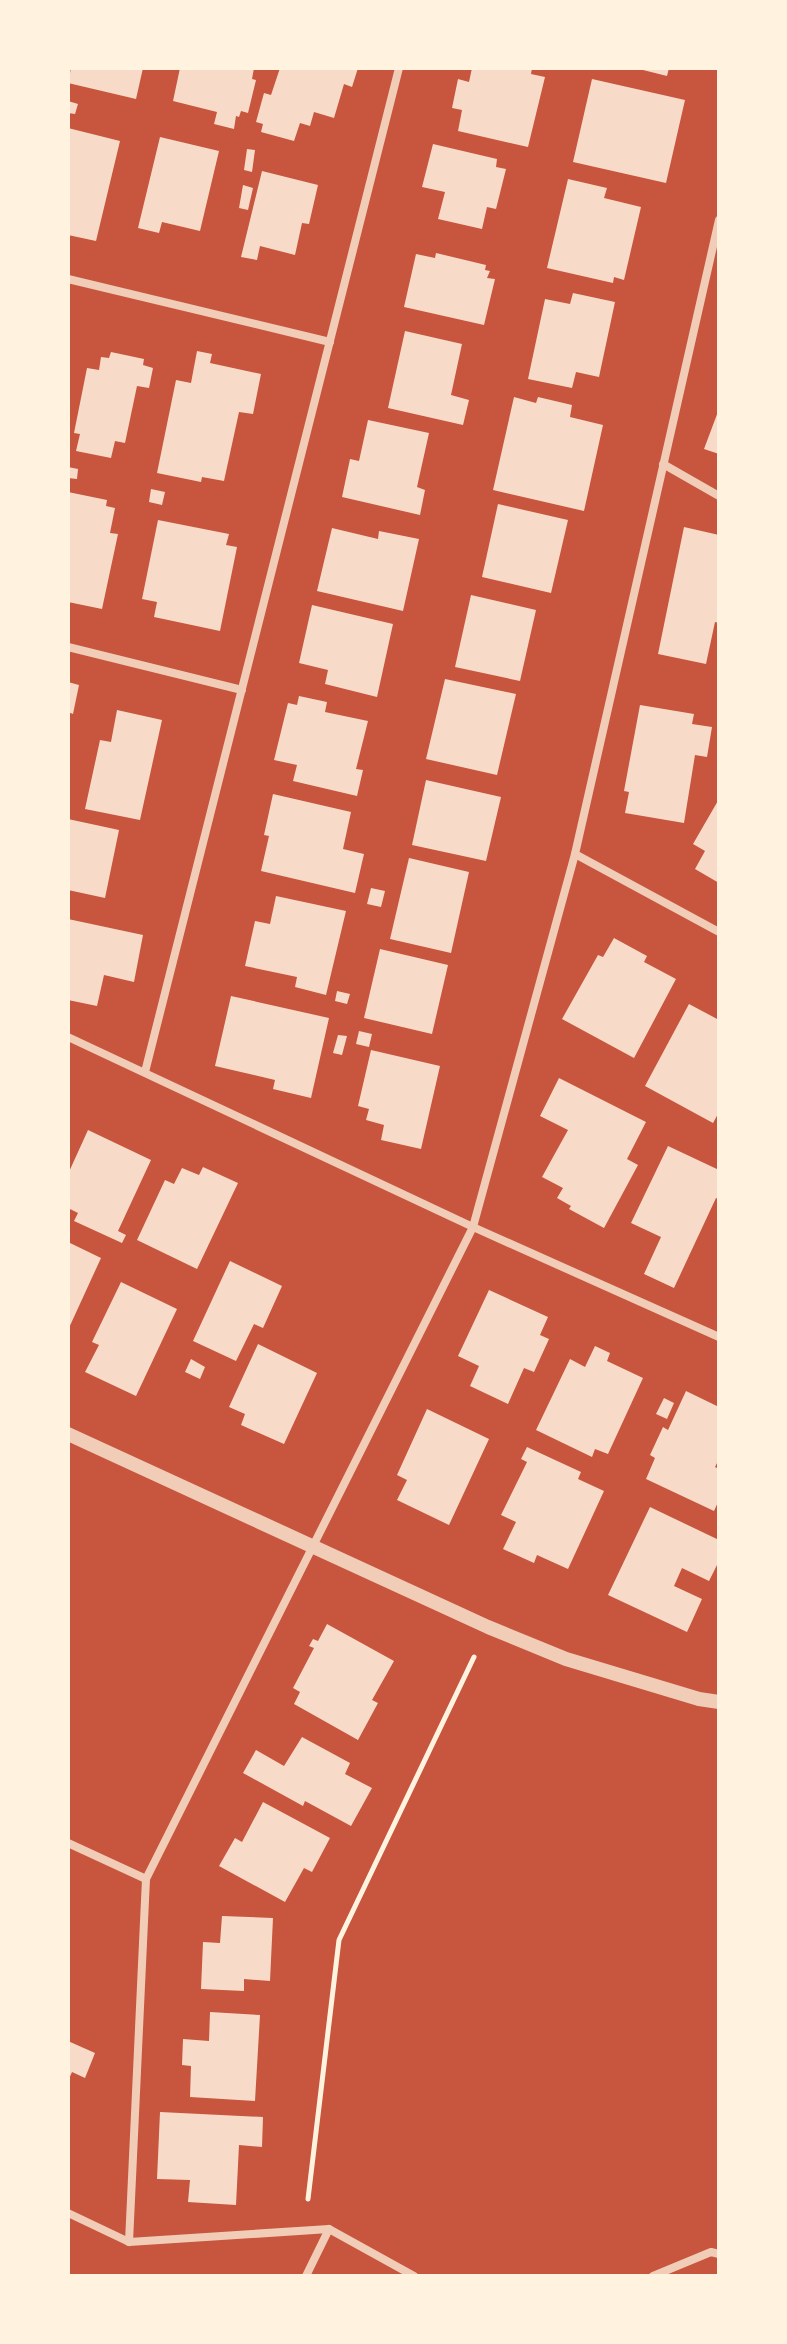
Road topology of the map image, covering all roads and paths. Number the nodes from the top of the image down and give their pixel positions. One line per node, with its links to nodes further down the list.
1 (399, 68): 4 (street)
2 (719, 220): 5 (street)
3 (68, 279): 4 (street)
4 (330, 342): 8 (street)
5 (663, 464): 6 (street); 9 (street)
6 (719, 496)
7 (68, 647): 8 (street)
8 (242, 690): 12 (street)
9 (575, 854): 10 (street); 13 (street)
10 (719, 932)
11 (68, 1037): 12 (street)
12 (145, 1072): 13 (street)
13 (473, 1227): 14 (street); 16 (street)
14 (719, 1337)
15 (68, 1434): 16 (street)
16 (314, 1547): 17 (street); 20 (street)
17 (488, 1627): 18 (street); 23 (path)
18 (719, 1702)
19 (68, 1843): 20 (street)
20 (146, 1879): 24 (street)
21 (68, 2213): 24 (street)
22 (329, 2229): 23 (street); 26 (street); 27 (street)
23 (304, 2230): 24 (street)
24 (129, 2242)
25 (719, 2254): 28 (street)
26 (306, 2276)
27 (414, 2276)
28 (653, 2276)

